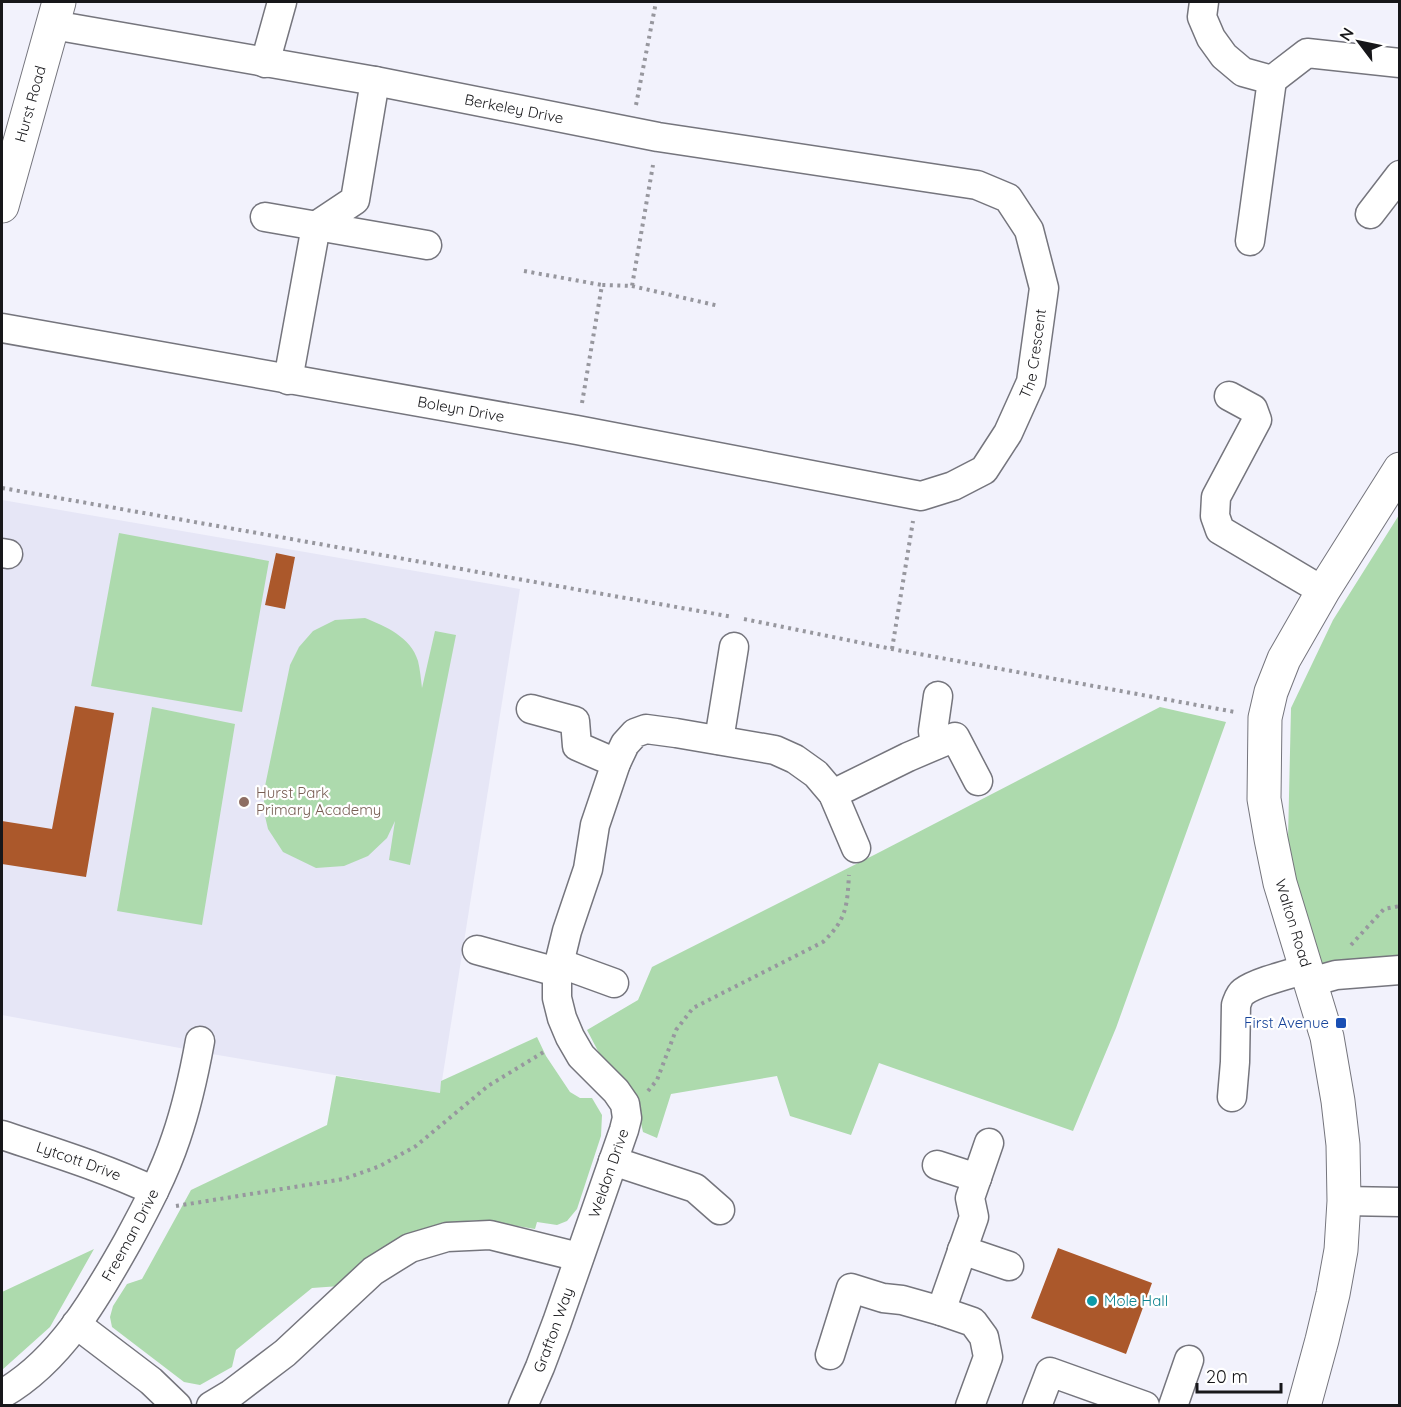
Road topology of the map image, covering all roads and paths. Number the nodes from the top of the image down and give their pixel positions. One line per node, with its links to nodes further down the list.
1 (282, 2): 5 (street)
2 (656, 2): 9 (path)
3 (1204, 2): 7 (street)
4 (56, 13): 5 (street, Berkeley Drive); 12 (main road, Hurst Road)
5 (265, 63): 8 (street, Berkeley Drive)
6 (1400, 63): 7 (street)
7 (1272, 80): 16 (street)
8 (375, 81): 9 (street, Berkeley Drive); 15 (street)
9 (645, 135): 11 (street, Berkeley Drive); 20 (path)
10 (1400, 175): 13 (street)
11 (977, 185): 28 (street, The Crescent)
12 (2, 206)
13 (1370, 214)
14 (265, 217): 15 (street)
15 (316, 226): 17 (street); 23 (street)
16 (1250, 241)
17 (427, 245)
18 (524, 271): 19 (path)
19 (602, 285): 20 (path); 25 (path)
20 (632, 286): 21 (path)
21 (720, 306)
22 (2, 328): 23 (street, Boleyn Drive)
23 (288, 380): 25 (street, Boleyn Drive)
24 (1229, 396): 29 (street)
25 (577, 430): 28 (street, Boleyn Drive)
26 (1397, 479): 29 (main road, Walton Road)
27 (2, 488): 31 (path)
28 (916, 495): 31 (path)
29 (1323, 591): 34 (main road, Walton Road)
30 (734, 647): 35 (street)
31 (892, 649): 34 (path)
32 (938, 696): 36 (street)
33 (531, 709): 37 (street)
34 (1265, 718): 45 (main road, Walton Road)
35 (719, 740): 37 (street); 39 (street)
36 (935, 745): 38 (street); 39 (street)
37 (616, 763): 43 (street)
38 (978, 781)
39 (832, 794): 40 (street)
40 (856, 848): 50 (path)
41 (1400, 906): 45 (path)
42 (477, 950): 43 (street)
43 (558, 967): 46 (street); 47 (street)
44 (1400, 970): 45 (street)
45 (1318, 976): 49 (street); 57 (main road, Walton Road)
46 (614, 983)
47 (570, 1037): 50 (street); 56 (path)
48 (200, 1041): 56 (street, Freeman Drive)
49 (1232, 1096)
50 (625, 1104): 53 (street, Weldon Drive)
51 (2, 1135): 56 (street, Lytcott Drive)
52 (989, 1143): 55 (street)
53 (613, 1161): 59 (street); 61 (street, Weldon Drive)
54 (937, 1165): 55 (street)
55 (977, 1178): 60 (street)
56 (150, 1200): 64 (street, Freeman Drive)
57 (1344, 1201): 58 (street); 75 (main road, Walton Road)
58 (1400, 1202)
59 (720, 1210)
60 (962, 1250): 62 (street); 63 (street)
61 (579, 1257): 68 (street, Grafton Way); 70 (street)
62 (1009, 1266)
63 (941, 1311): 65 (street); 71 (street)
64 (76, 1324): 67 (street, Freeman Drive); 69 (street)
65 (830, 1355)
66 (1189, 1360): 74 (street)
67 (2, 1394)
68 (529, 1404)
69 (177, 1406)
70 (211, 1406)
71 (970, 1406)
72 (1037, 1406): 73 (street)
73 (1145, 1406)
74 (1173, 1406)
75 (1304, 1406)

